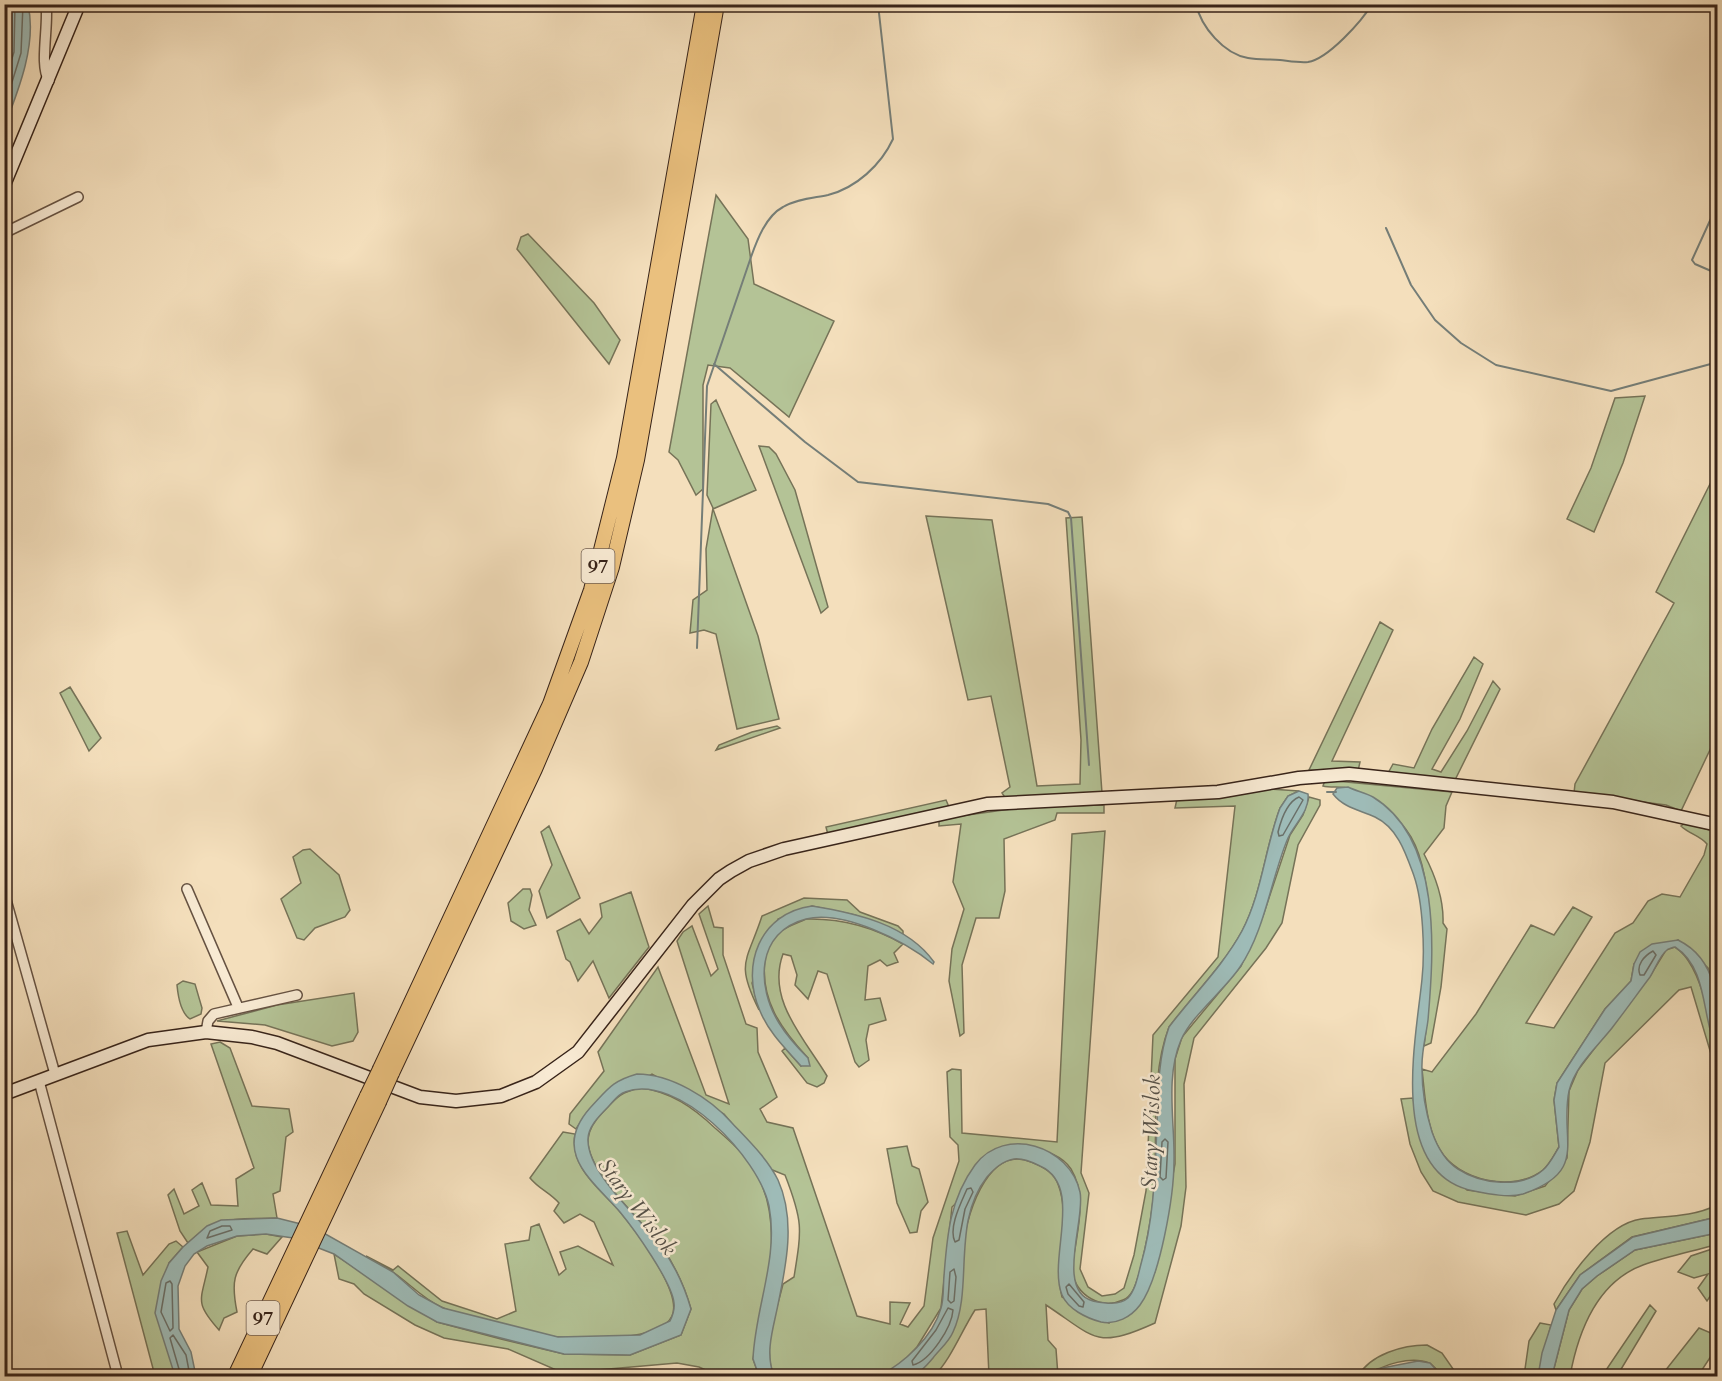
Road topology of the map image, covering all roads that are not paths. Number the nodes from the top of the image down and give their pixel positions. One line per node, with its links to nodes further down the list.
1 (46, 4): 5 (street)
2 (79, 4): 5 (street)
3 (704, 4): 15 (main road, 97)
4 (717, 4): 15 (main road, 97)
5 (49, 81): 6 (street)
6 (4, 185)
7 (78, 197): 8 (street)
8 (4, 233)
9 (1718, 825): 14 (street)
10 (187, 889): 13 (street)
11 (4, 893): 16 (street)
12 (297, 995): 13 (street)
13 (238, 1007): 14 (street)
14 (206, 1032): 16 (street)
15 (386, 1071): 19 (main road, 97, bridge)
16 (55, 1074): 17 (street)
17 (39, 1081): 18 (street); 20 (street)
18 (4, 1094)
19 (297, 1261): 21 (main road, 97); 22 (main road, 97)
20 (118, 1377)
21 (235, 1377)
22 (249, 1377)

